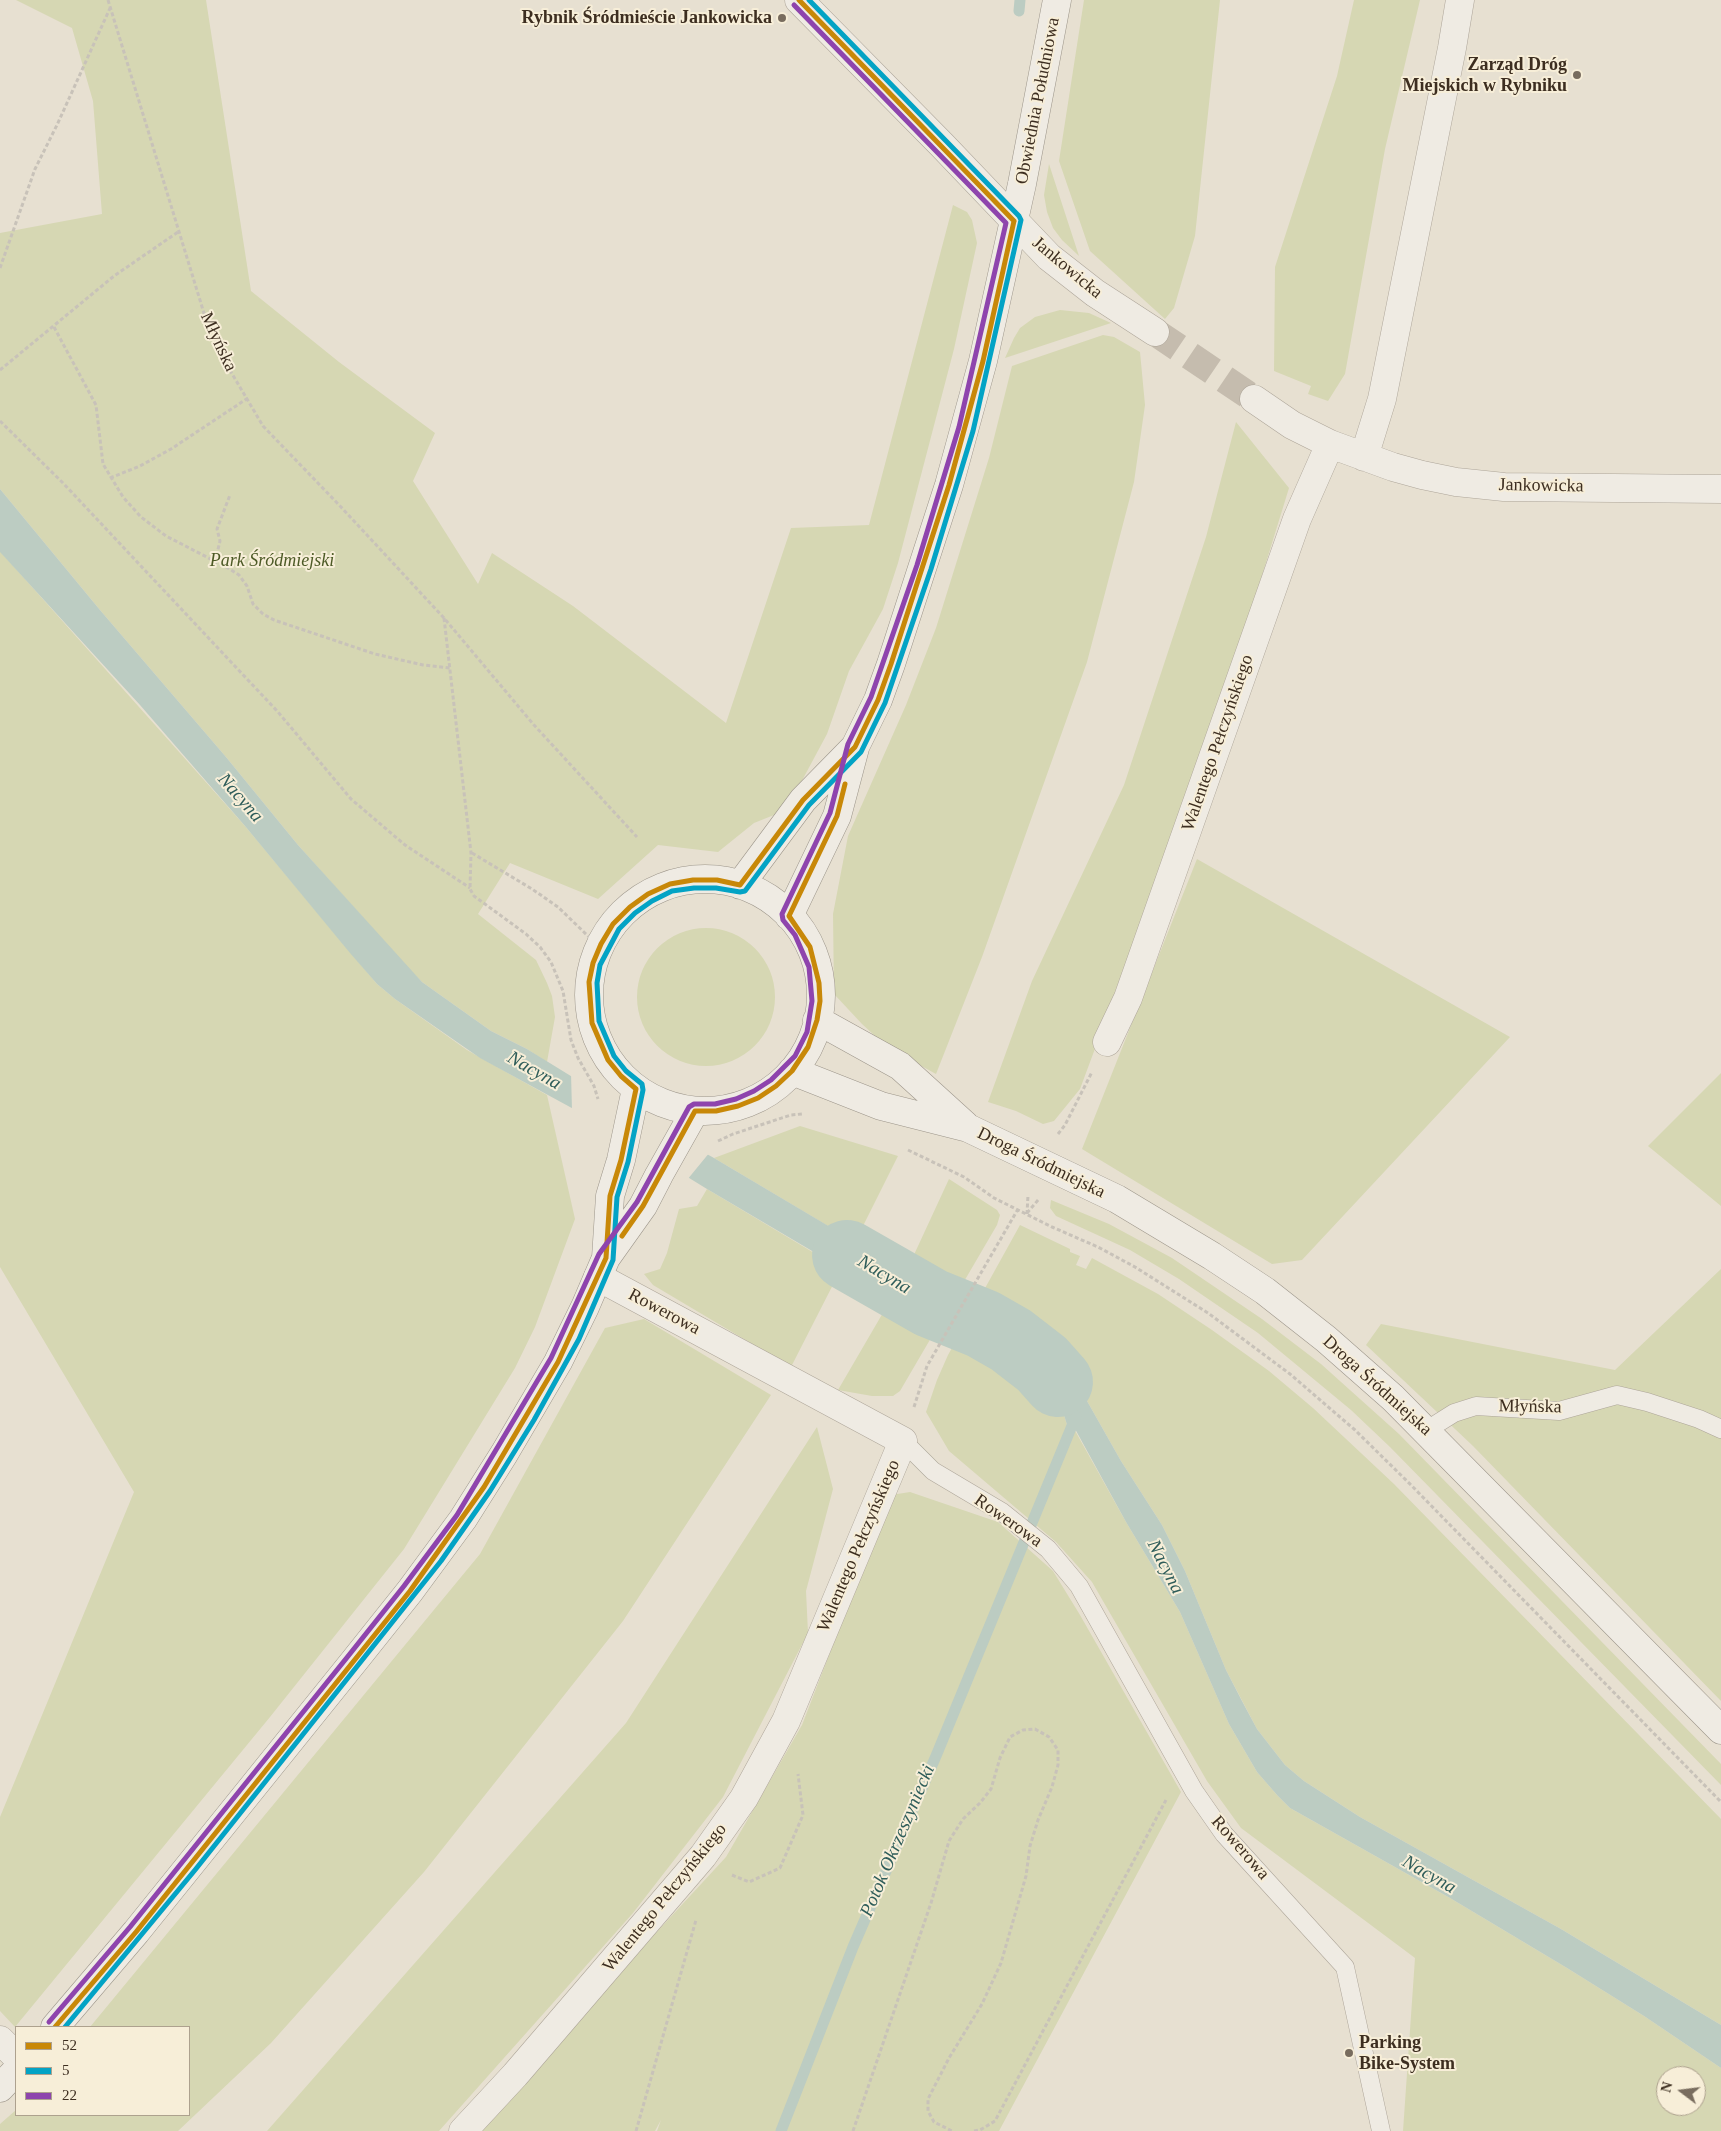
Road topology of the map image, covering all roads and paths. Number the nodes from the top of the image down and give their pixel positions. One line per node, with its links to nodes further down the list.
1 (108, 0): 5 (path, Młyńska)
2 (799, 0): 6 (main road, Jankowicka)
3 (1057, 0): 6 (main road, Obwiednia Południowa)
4 (1460, 0): 16 (main road)
5 (111, 6): 7 (path, Młyńska); 8 (path)
6 (1014, 220): 10 (main road, Jankowicka); 23 (main road, Obwiednia Południowa)
7 (178, 232): 9 (path); 12 (path, Młyńska)
8 (0, 268)
9 (54, 327): 11 (path); 17 (path)
10 (1155, 332)
11 (0, 370)
12 (248, 398): 17 (path); 21 (path, Młyńska)
13 (1254, 399): 15 (main road, Jankowicka)
14 (0, 421): 27 (path)
15 (1330, 444): 16 (main road, Jankowicka); 31 (main road, Walentego Pełczyńskiego)
16 (1364, 457): 18 (main road, Jankowicka)
17 (110, 478): 20 (path)
18 (1721, 489)
19 (230, 495): 20 (path)
20 (214, 562): 22 (path)
21 (444, 618): 22 (path); 24 (path, Młyńska)
22 (450, 668): 25 (path)
23 (855, 746): 26 (main road, Obwiednia Południowa); 28 (main road, Obwiednia Południowa)
24 (637, 837)
25 (471, 853): 27 (path); 29 (path)
26 (740, 885): 28 (main road); 29 (main road)
27 (470, 889): 33 (path)
28 (789, 916): 30 (main road)
29 (601, 944): 34 (main road)
30 (817, 1020): 32 (main road); 38 (main road, Droga Śródmiejska)
31 (1108, 1042): 37 (path)
32 (792, 1071): 35 (main road); 38 (main road, Droga Śródmiejska)
33 (587, 1072)
34 (636, 1089): 35 (main road); 42 (main road)
35 (695, 1111): 42 (main road)
36 (808, 1113): 39 (path)
37 (1064, 1125)
38 (968, 1128): 44 (main road, Droga Śródmiejska)
39 (716, 1142)
40 (902, 1147): 41 (path)
41 (1018, 1209): 45 (path); 49 (path)
42 (602, 1267): 45 (main road, Rowerowa); 52 (main road)
43 (1721, 1429): 44 (lane, Młyńska)
44 (1427, 1430): 47 (main road, Droga Śródmiejska)
45 (903, 1441): 46 (main road, Walentego Pełczyńskiego); 48 (lane, Rowerowa)
46 (786, 1721): 50 (path); 57 (main road, Walentego Pełczyńskiego)
47 (1721, 1730)
48 (1183, 1772): 61 (path); 62 (lane, Rowerowa)
49 (1721, 1802)
50 (725, 1872)
51 (696, 1917): 58 (path)
52 (56, 2026)
53 (0, 2040): 54 (main road)
54 (15, 2055)
55 (15, 2071): 56 (main road)
56 (0, 2088)
57 (463, 2131)
58 (636, 2131)
59 (853, 2131): 60 (path)
60 (952, 2131)
61 (974, 2131)
62 (1381, 2131)

